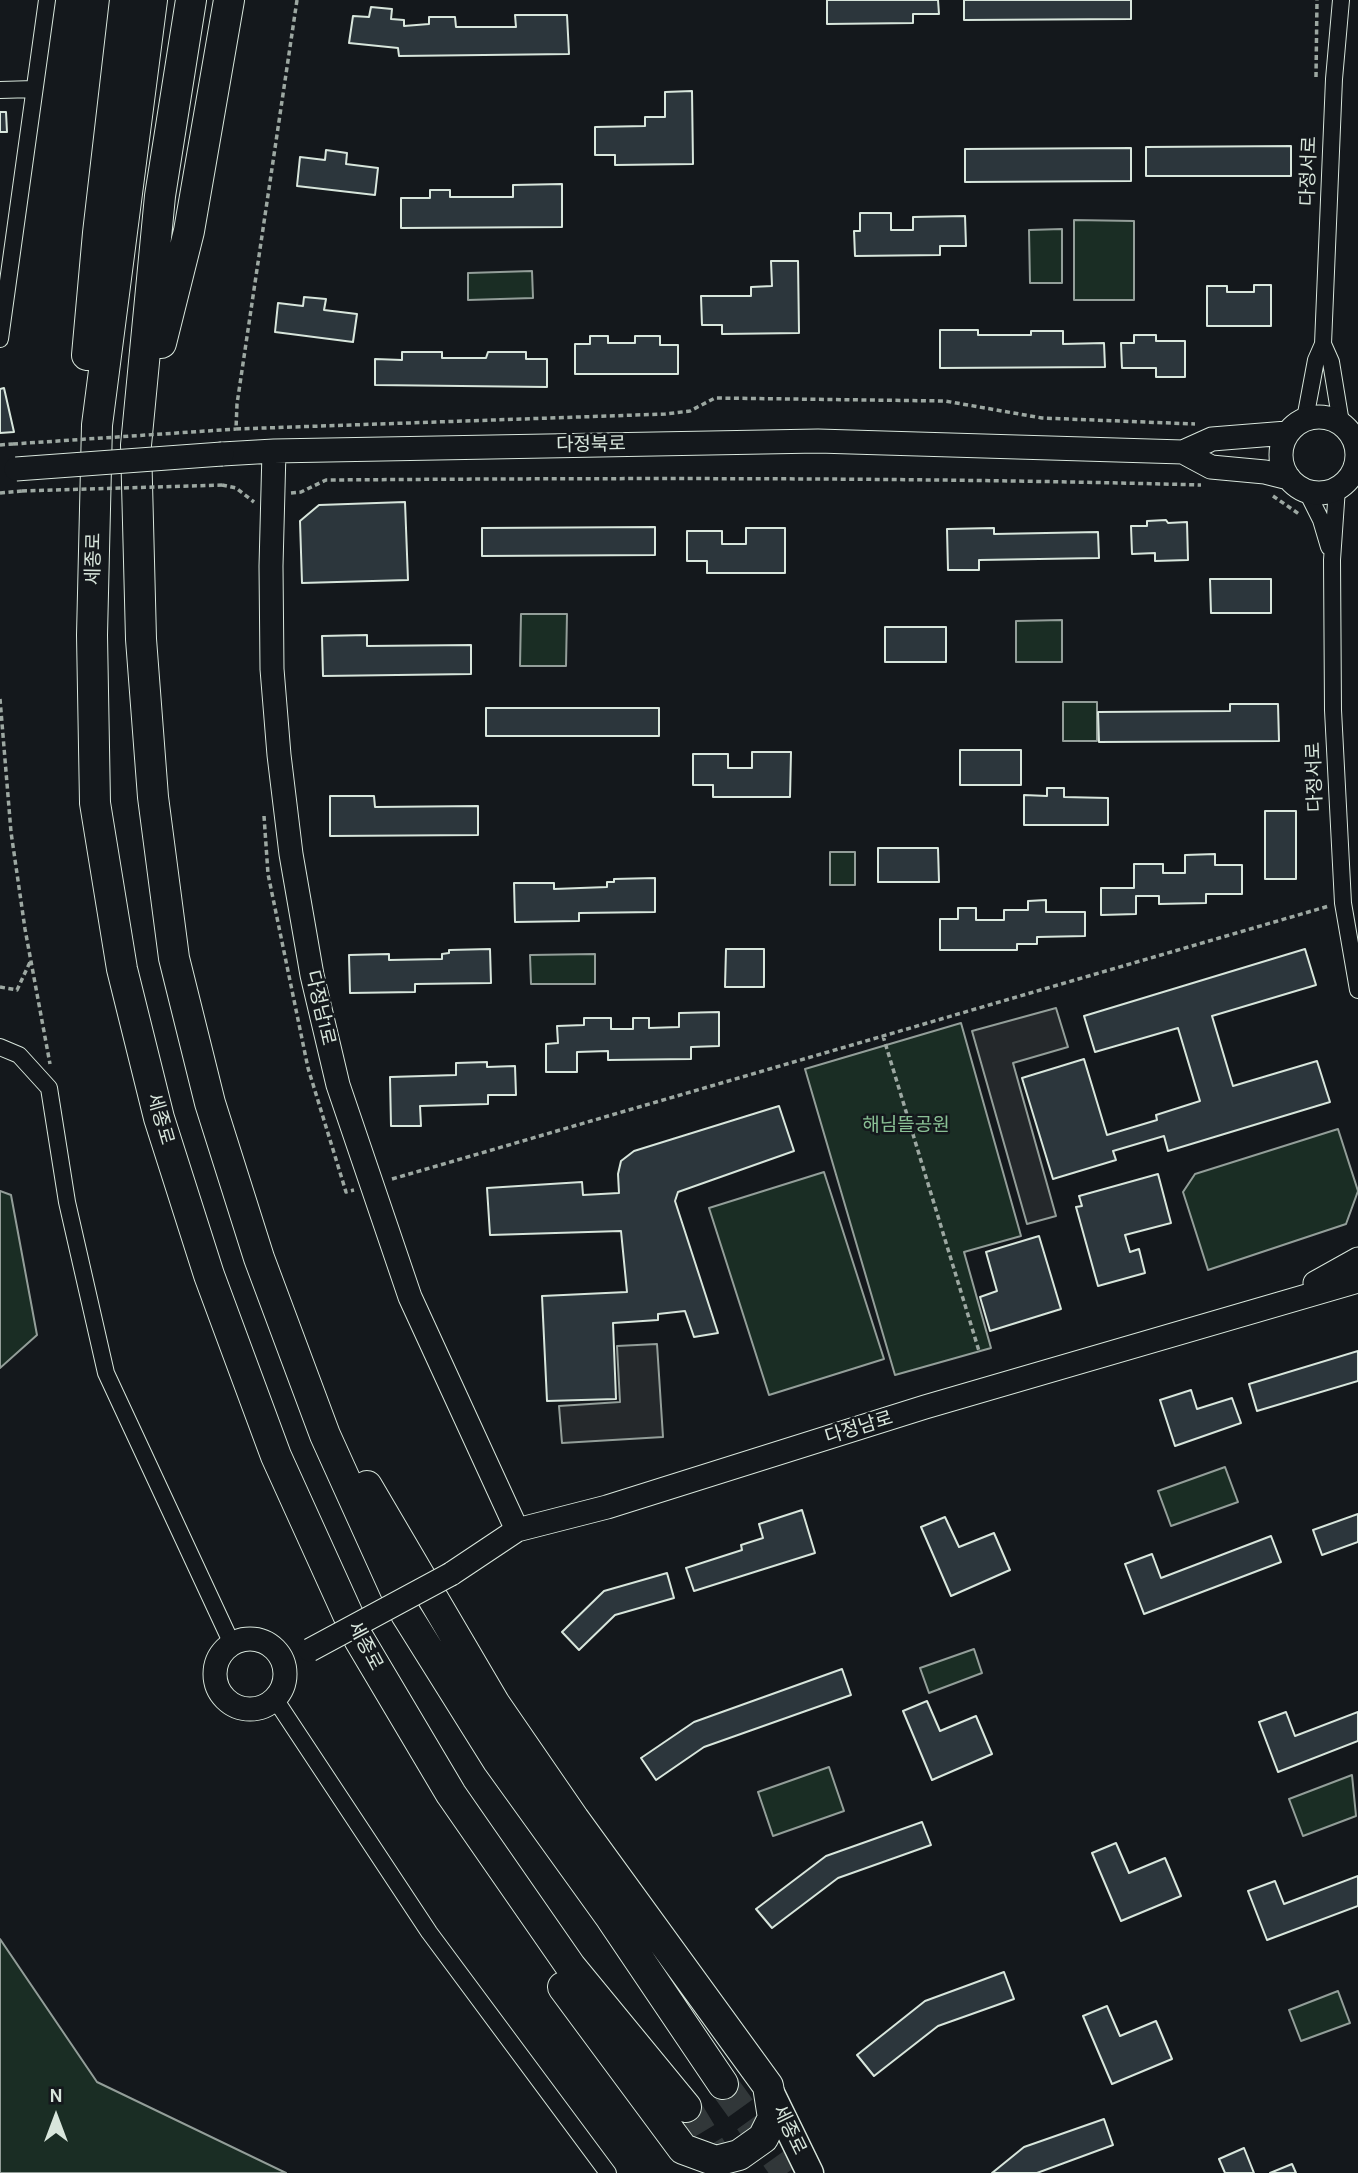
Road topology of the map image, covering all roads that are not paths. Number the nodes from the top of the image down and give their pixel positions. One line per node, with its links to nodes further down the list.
1 (47, 0): 7 (street)
2 (125, 0): 21 (highway)
3 (152, 0): 21 (highway, 세종로)
4 (191, 0): 14 (highway)
5 (229, 0): 14 (highway)
6 (1341, 0): 11 (street, 다정서로)
7 (34, 89): 8 (street); 9 (street)
8 (0, 90)
9 (7, 229): 10 (street)
10 (0, 339)
11 (1323, 344): 12 (street); 13 (street)
12 (1296, 426): 13 (street); 16 (street); 19 (street)
13 (1350, 431): 18 (street)
14 (136, 445): 28 (highway)
15 (274, 451): 16 (street, 다정북로); 17 (street, 다정북로, bridge); 29 (street, 다정남1로)
16 (1183, 452): 19 (street)
17 (13, 476)
18 (1349, 478): 19 (street); 20 (street)
19 (1297, 484): 20 (street)
20 (1332, 560): 22 (street, 다정서로)
21 (92, 635): 25 (highway, 세종로)
22 (1358, 990)
23 (0, 1047): 30 (street)
24 (1358, 1259): 27 (street)
25 (209, 1275): 35 (highway, 세종로); 36 (highway)
26 (1358, 1281): 27 (street)
27 (1277, 1305): 29 (street, 다정남로)
28 (291, 1344): 33 (highway); 34 (highway)
29 (517, 1530): 31 (street, 다정남로, bridge)
30 (232, 1644): 31 (street); 32 (street)
31 (282, 1660): 32 (street)
32 (275, 1699): 37 (street)
33 (723, 2084)
34 (768, 2086): 36 (highway); 39 (main road, 세종로)
35 (686, 2107)
36 (683, 2149): 38 (main road)
37 (608, 2173)
38 (706, 2173)
39 (810, 2173)

